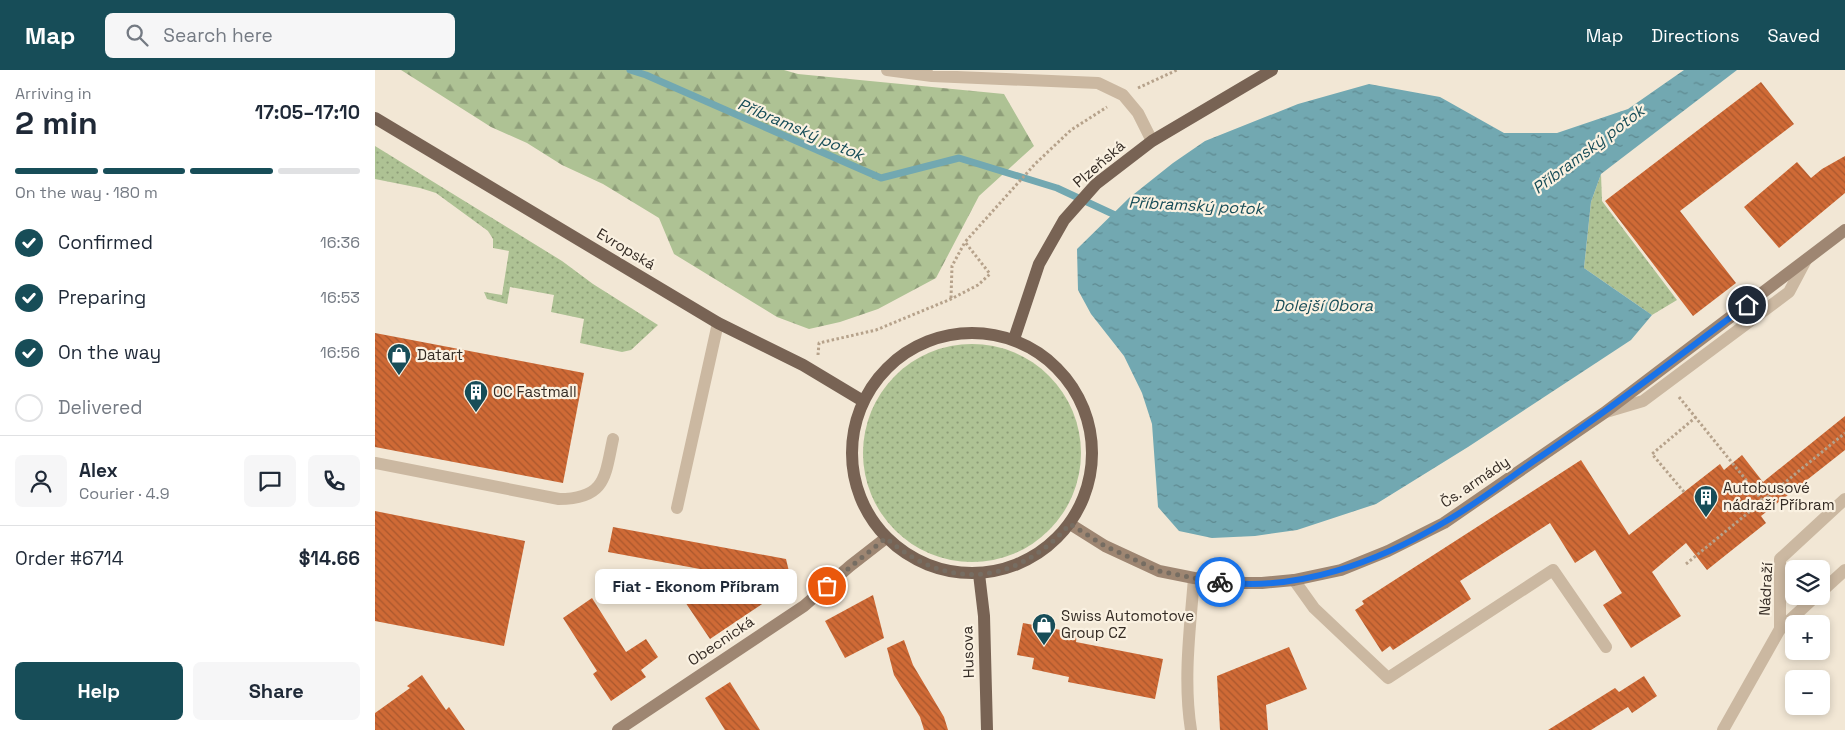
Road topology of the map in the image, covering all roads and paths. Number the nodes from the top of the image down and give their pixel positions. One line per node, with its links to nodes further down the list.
1 (887, 70): 4 (street)
2 (1177, 70): 4 (path)
3 (1272, 70): 6 (main road, Plzeňská)
4 (1123, 95): 6 (street); 8 (path)
5 (375, 118): 11 (main road, Evropská)
6 (1152, 141): 12 (main road, Plzeňská)
7 (1845, 230): 9 (street, Čs. armády)
8 (965, 242): 10 (path); 10 (path)
9 (1806, 260): 14 (street); 16 (street, Čs. armády)
10 (951, 298): 13 (path)
11 (718, 323): 13 (main road, Evropská); 24 (street)
12 (1014, 340): 15 (main road); 25 (main road)
13 (817, 373): 15 (main road, Evropská)
14 (1668, 382): 16 (street); 17 (path)
15 (863, 401): 26 (main road)
16 (1604, 413): 31 (street, Čs. armády)
17 (1695, 417): 21 (path); 23 (path)
18 (1845, 434): 23 (path)
19 (613, 438): 20 (street)
20 (375, 463)
21 (1684, 492)
22 (1845, 498): 34 (street, Nádraží)
23 (1763, 501): 27 (path)
24 (677, 508)
25 (1070, 524): 29 (main road); 30 (street, Čs. armády)
26 (886, 538): 29 (main road); 36 (street, Obecnická)
27 (1686, 564)
28 (1845, 570): 32 (street)
29 (979, 574): 37 (main road, Husova)
30 (1194, 578): 31 (street, Čs. armády); 38 (street)
31 (1294, 580): 35 (street)
32 (1830, 584)
33 (1806, 605): 34 (street, Nádraží)
34 (1780, 629): 39 (street)
35 (1606, 647)
36 (617, 730)
37 (987, 730)
38 (1191, 730)
39 (1723, 730)

